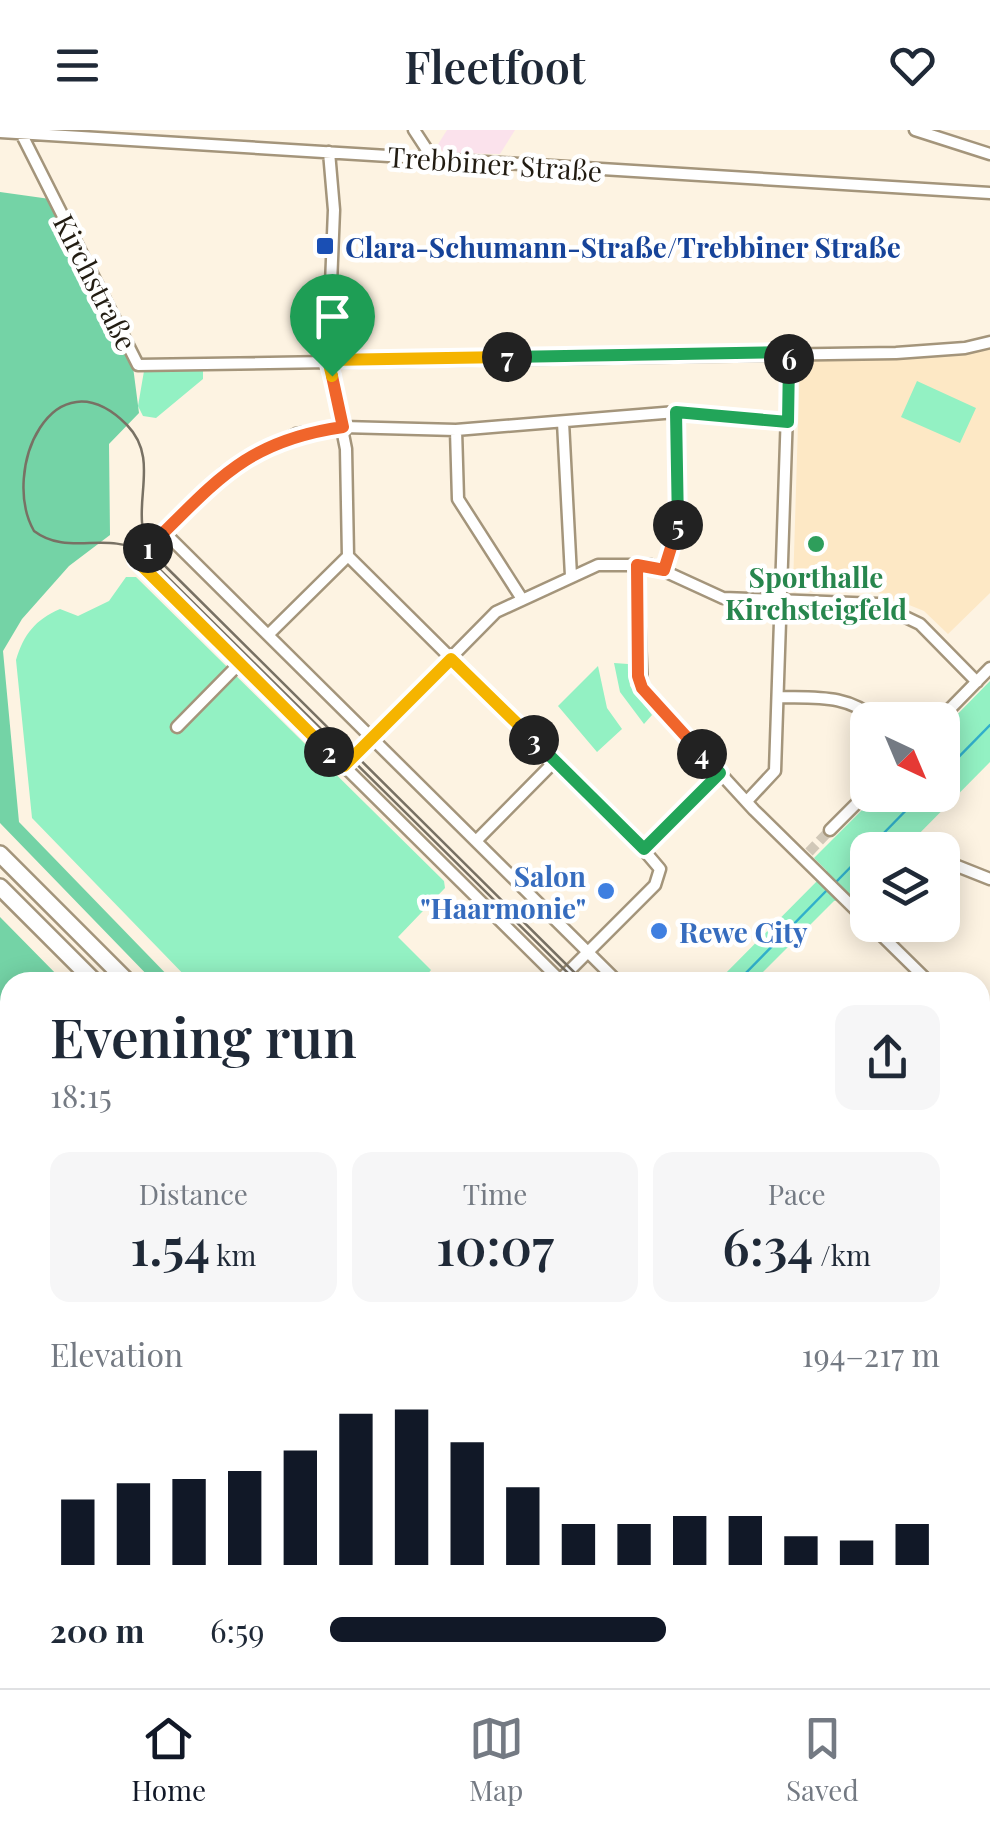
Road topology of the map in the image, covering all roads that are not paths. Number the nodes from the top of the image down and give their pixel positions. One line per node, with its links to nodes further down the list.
1 (414, 130): 7 (street)
2 (915, 130): 6 (street)
3 (0, 132): 4 (street, Trebbiner Straße)
4 (21, 133): 5 (street, Trebbiner Straße); 11 (street, Kirchstraße)
5 (329, 152): 7 (street, Trebbiner Straße); 11 (street)
6 (990, 154)
7 (433, 159): 8 (street, Trebbiner Straße)
8 (990, 193)
9 (990, 342): 10 (street, Kirchstraße)
10 (790, 352): 11 (street, Kirchstraße); 14 (street)
11 (328, 360): 15 (street)
12 (676, 412): 13 (street); 14 (street); 20 (street)
13 (563, 422): 16 (street); 21 (street)
14 (788, 422): 23 (street)
15 (343, 427): 16 (street); 17 (street); 18 (street)
16 (456, 430): 22 (street)
17 (164, 532): 24 (street); 26 (street)
18 (348, 556): 24 (street); 25 (street)
19 (637, 565): 20 (street); 21 (street); 36 (street)
20 (664, 570): 23 (street)
21 (571, 576): 22 (street)
22 (522, 599): 25 (street)
23 (781, 600): 28 (street); 29 (street)
24 (268, 635): 33 (street)
25 (451, 659): 33 (street); 34 (street)
26 (240, 662): 32 (street); 35 (street)
27 (990, 668): 28 (street)
28 (976, 682): 31 (street)
29 (779, 696): 30 (street); 37 (street)
30 (852, 702)
31 (957, 702)
32 (177, 726)
33 (372, 739): 35 (street); 40 (street)
34 (555, 760): 40 (street); 41 (street)
35 (344, 766): 51 (street)
36 (720, 773): 37 (street); 41 (street)
37 (747, 801): 46 (street)
38 (850, 810): 39 (street)
39 (830, 830)
40 (476, 841): 48 (street)
41 (644, 849): 48 (street)
42 (0, 854): 50 (highway)
43 (960, 867): 44 (street)
44 (990, 879)
45 (0, 887): 49 (highway)
46 (850, 905)
47 (888, 942): 54 (street)
48 (588, 952): 52 (street); 53 (street)
49 (85, 972)
50 (118, 972)
51 (550, 972)
52 (569, 972)
53 (608, 972)
54 (919, 972)

